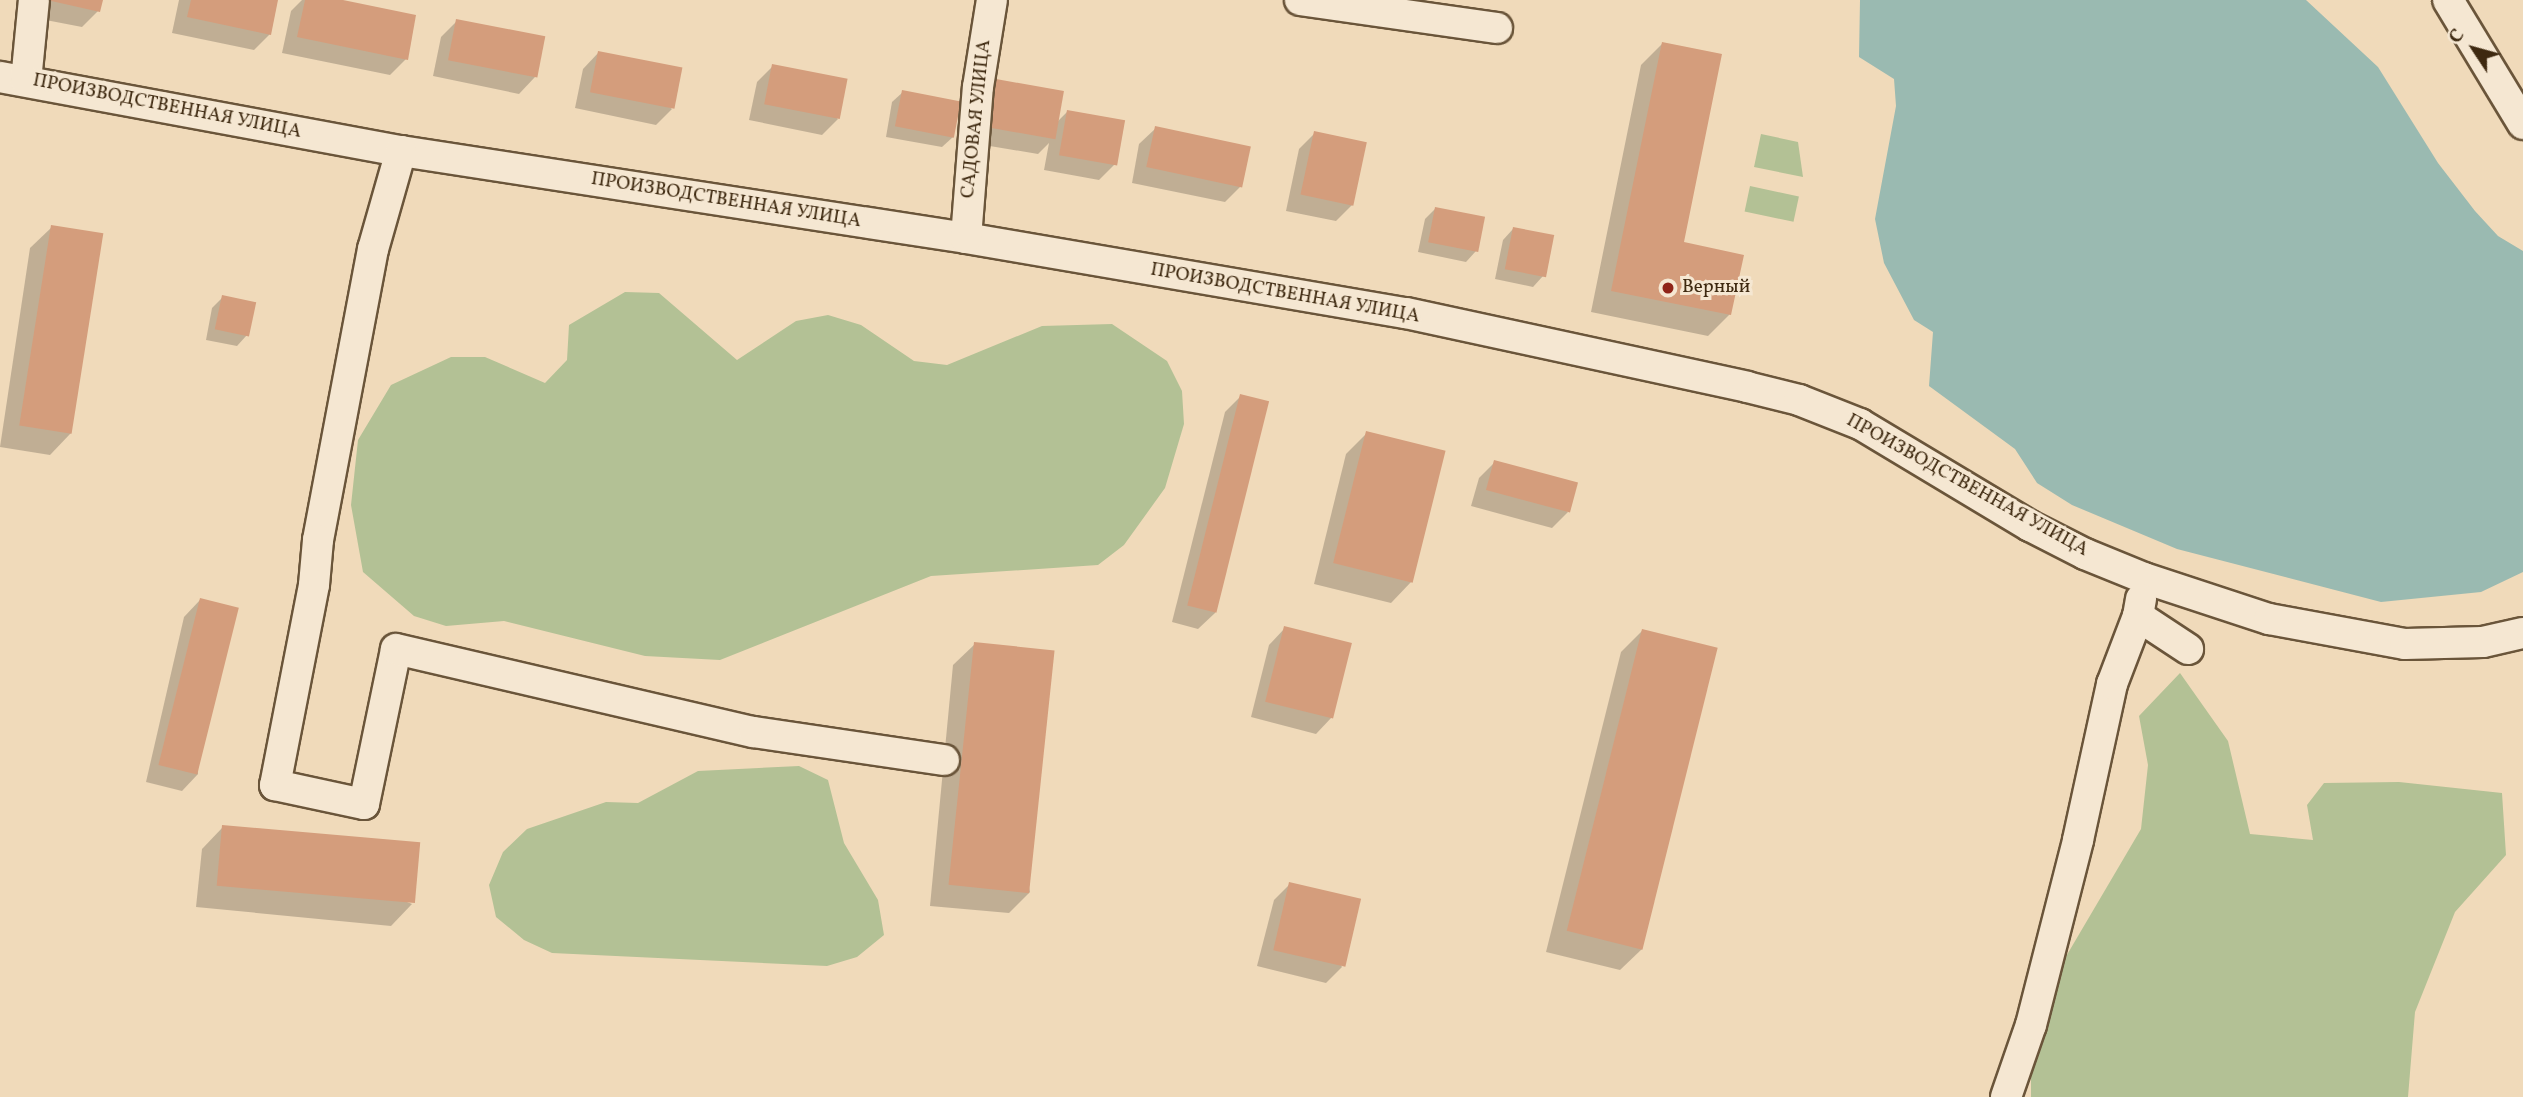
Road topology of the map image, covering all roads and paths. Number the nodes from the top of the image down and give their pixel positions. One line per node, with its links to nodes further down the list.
1 (34, 0): 6 (street)
2 (992, 0): 9 (street, САДОВАЯ УЛИЦА)
3 (1300, 0): 5 (street)
4 (2448, 0): 7 (street)
5 (1497, 28)
6 (13, 79): 8 (street, ПРОИЗВОДСТВЕННАЯ УЛИЦА)
7 (2523, 124)
8 (401, 152): 9 (street, ПРОИЗВОДСТВЕННАЯ УЛИЦА); 14 (street)
9 (966, 238): 10 (street, ПРОИЗВОДСТВЕННАЯ УЛИЦА)
10 (2144, 578): 11 (street); 12 (street, ПРОИЗВОДСТВЕННАЯ УЛИЦА)
11 (2138, 617): 13 (street); 15 (street)
12 (2523, 633)
13 (2188, 649)
14 (944, 760)
15 (2006, 1097)

